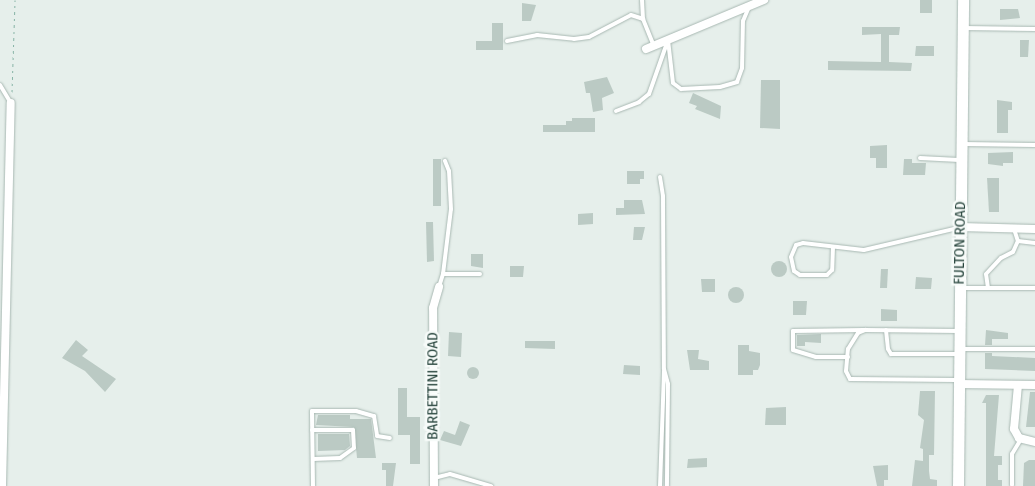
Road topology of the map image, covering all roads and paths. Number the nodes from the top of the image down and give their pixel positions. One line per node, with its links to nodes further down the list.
1 (15, 0): 13 (path)
2 (642, 0): 6 (lane)
3 (764, 0): 5 (street)
4 (962, 0): 7 (main road, FULTON ROAD)
5 (749, 6): 9 (street); 9 (lane)
6 (643, 19): 10 (lane); 11 (lane)
7 (962, 28): 8 (lane); 15 (main road, FULTON ROAD)
8 (1035, 29)
9 (668, 40): 11 (street); 14 (lane)
10 (507, 41)
11 (650, 47)
12 (0, 85): 13 (lane)
13 (11, 103): 50 (street)
14 (616, 111)
15 (961, 144): 16 (lane); 18 (main road, FULTON ROAD)
16 (1035, 145)
17 (920, 158): 18 (lane)
18 (961, 160): 21 (main road, FULTON ROAD)
19 (445, 161): 27 (lane)
20 (660, 177): 39 (lane)
21 (960, 227): 22 (street); 26 (lane); 30 (main road, FULTON ROAD)
22 (1014, 228): 23 (street); 24 (lane)
23 (1035, 229)
24 (1018, 241): 25 (lane); 31 (lane)
25 (1035, 243)
26 (833, 247): 26 (lane)
27 (443, 274): 28 (lane); 29 (lane)
28 (480, 274)
29 (438, 287): 48 (street, BARBETTINI ROAD)
30 (960, 288): 31 (lane); 35 (main road, FULTON ROAD)
31 (988, 288): 32 (lane)
32 (1035, 288)
33 (865, 330): 34 (lane); 38 (lane); 38 (lane)
34 (886, 330): 35 (lane); 37 (lane)
35 (959, 331): 37 (main road, FULTON ROAD)
36 (1035, 349): 37 (lane)
37 (958, 352): 40 (main road, FULTON ROAD)
38 (848, 357): 40 (lane)
39 (664, 369): 53 (lane); 54 (lane)
40 (958, 382): 41 (street); 55 (main road, FULTON ROAD)
41 (1018, 385): 42 (street); 45 (street)
42 (1035, 385)
43 (312, 430): 44 (lane); 47 (lane); 47 (lane)
44 (390, 438)
45 (1021, 439): 46 (street); 49 (lane)
46 (1035, 442)
47 (313, 459): 51 (lane)
48 (434, 482): 52 (lane)
49 (1012, 485)
50 (2, 486)
51 (313, 486)
52 (491, 486)
53 (660, 486)
54 (667, 486)
55 (958, 486)

